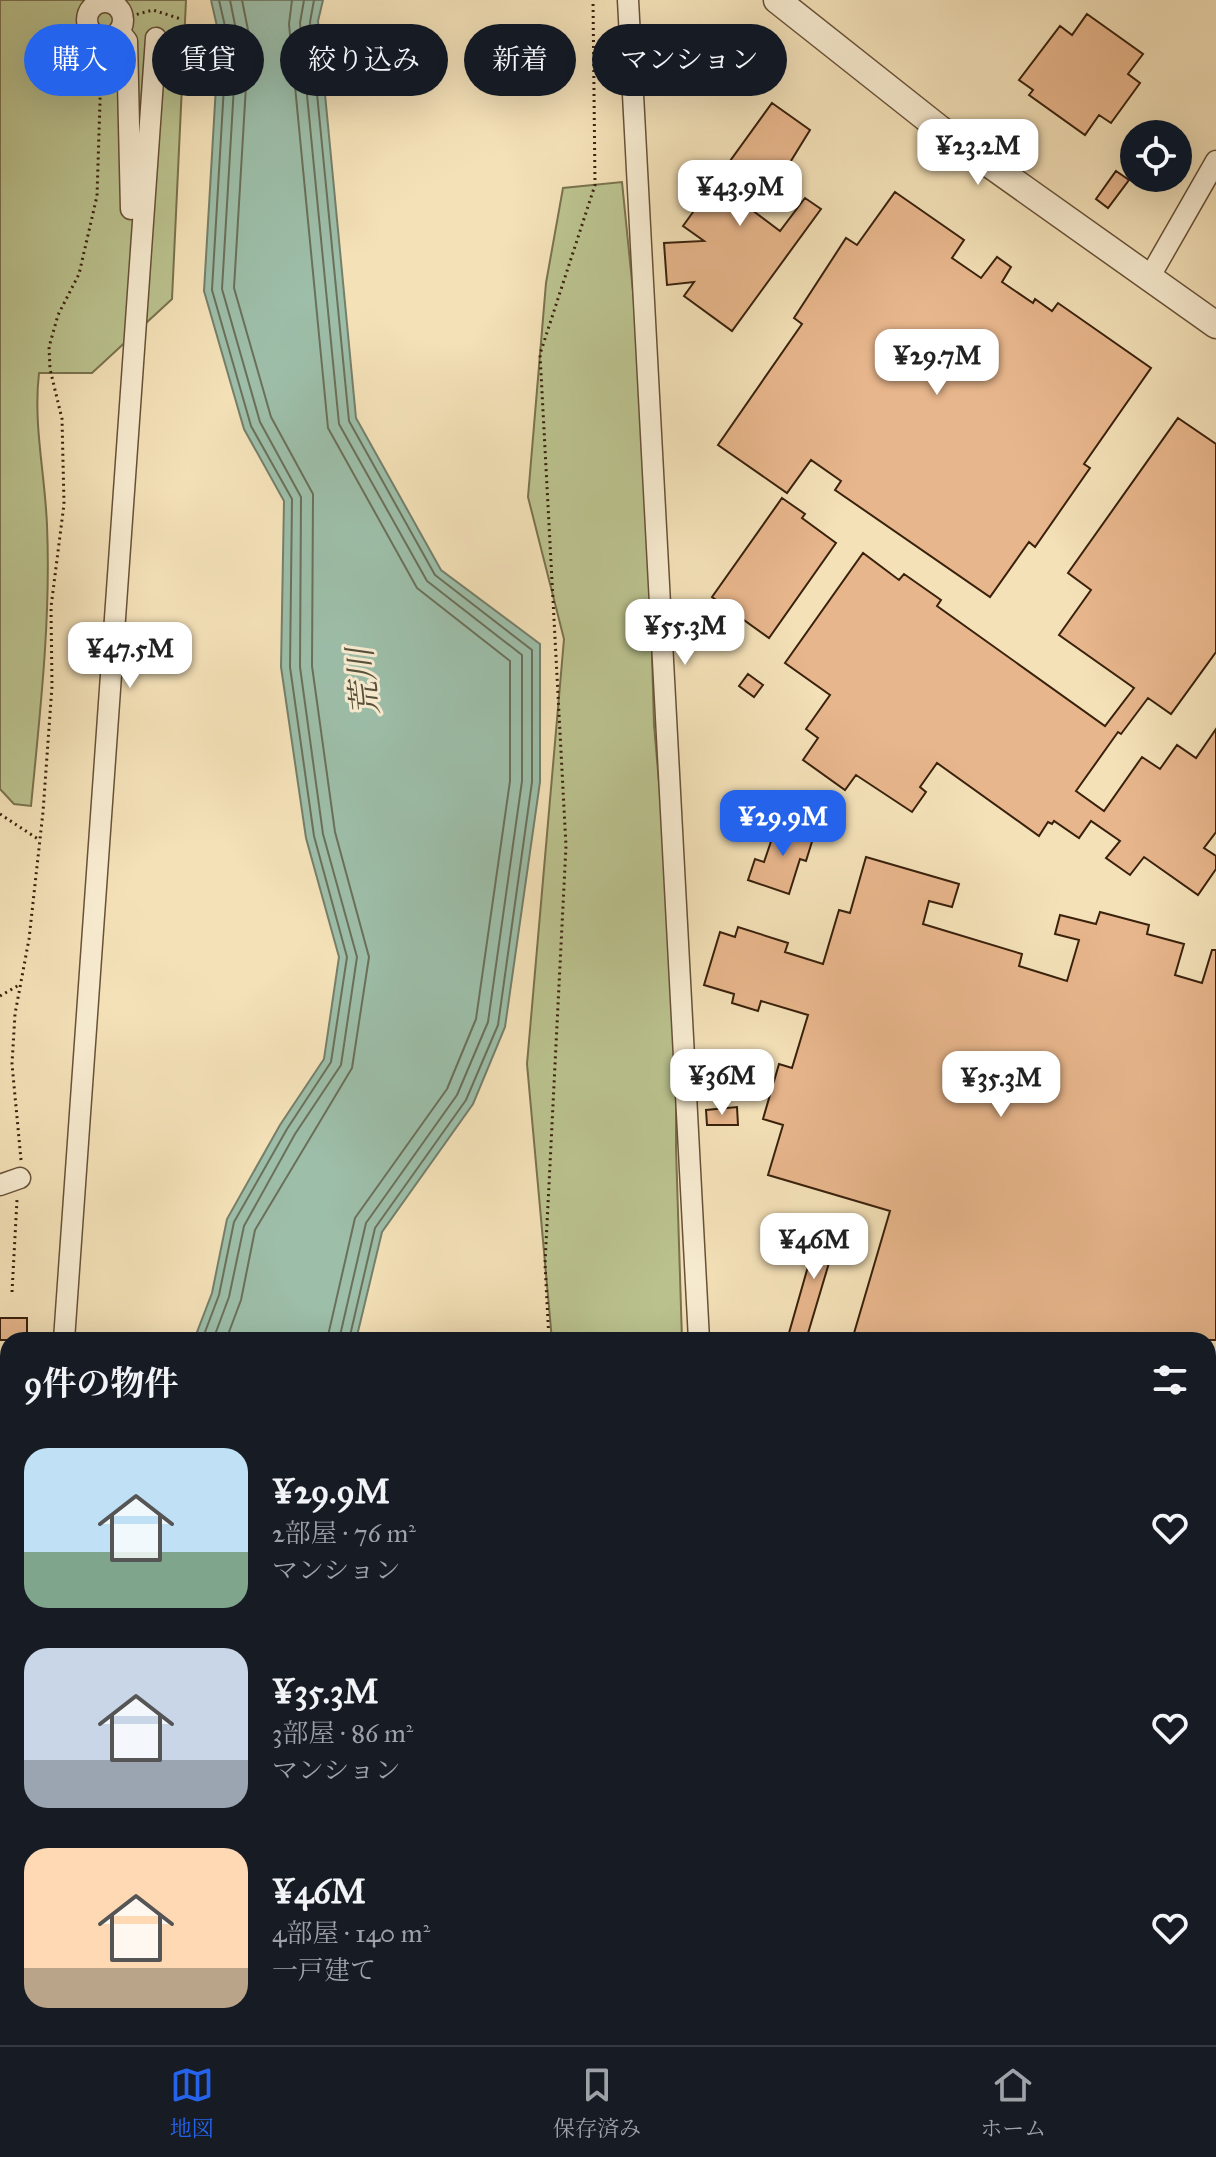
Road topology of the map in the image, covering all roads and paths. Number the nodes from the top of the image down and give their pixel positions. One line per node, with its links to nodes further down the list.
1 (593, 0): 21 (path)
2 (628, 0): 22 (street)
3 (777, 0): 11 (street)
4 (181, 19): 5 (path)
5 (124, 24)
6 (152, 91): 10 (street)
7 (108, 96): 14 (path)
8 (130, 96): 10 (street)
9 (1216, 161): 11 (street)
10 (141, 236): 20 (street)
11 (1149, 278): 12 (street)
12 (1216, 325)
13 (0, 814): 14 (path)
14 (38, 839): 15 (path)
15 (19, 985): 16 (path); 17 (path)
16 (0, 996)
17 (20, 1178): 18 (street); 19 (path)
18 (0, 1185)
19 (12, 1292)
20 (65, 1332)
21 (549, 1332)
22 (699, 1332)

